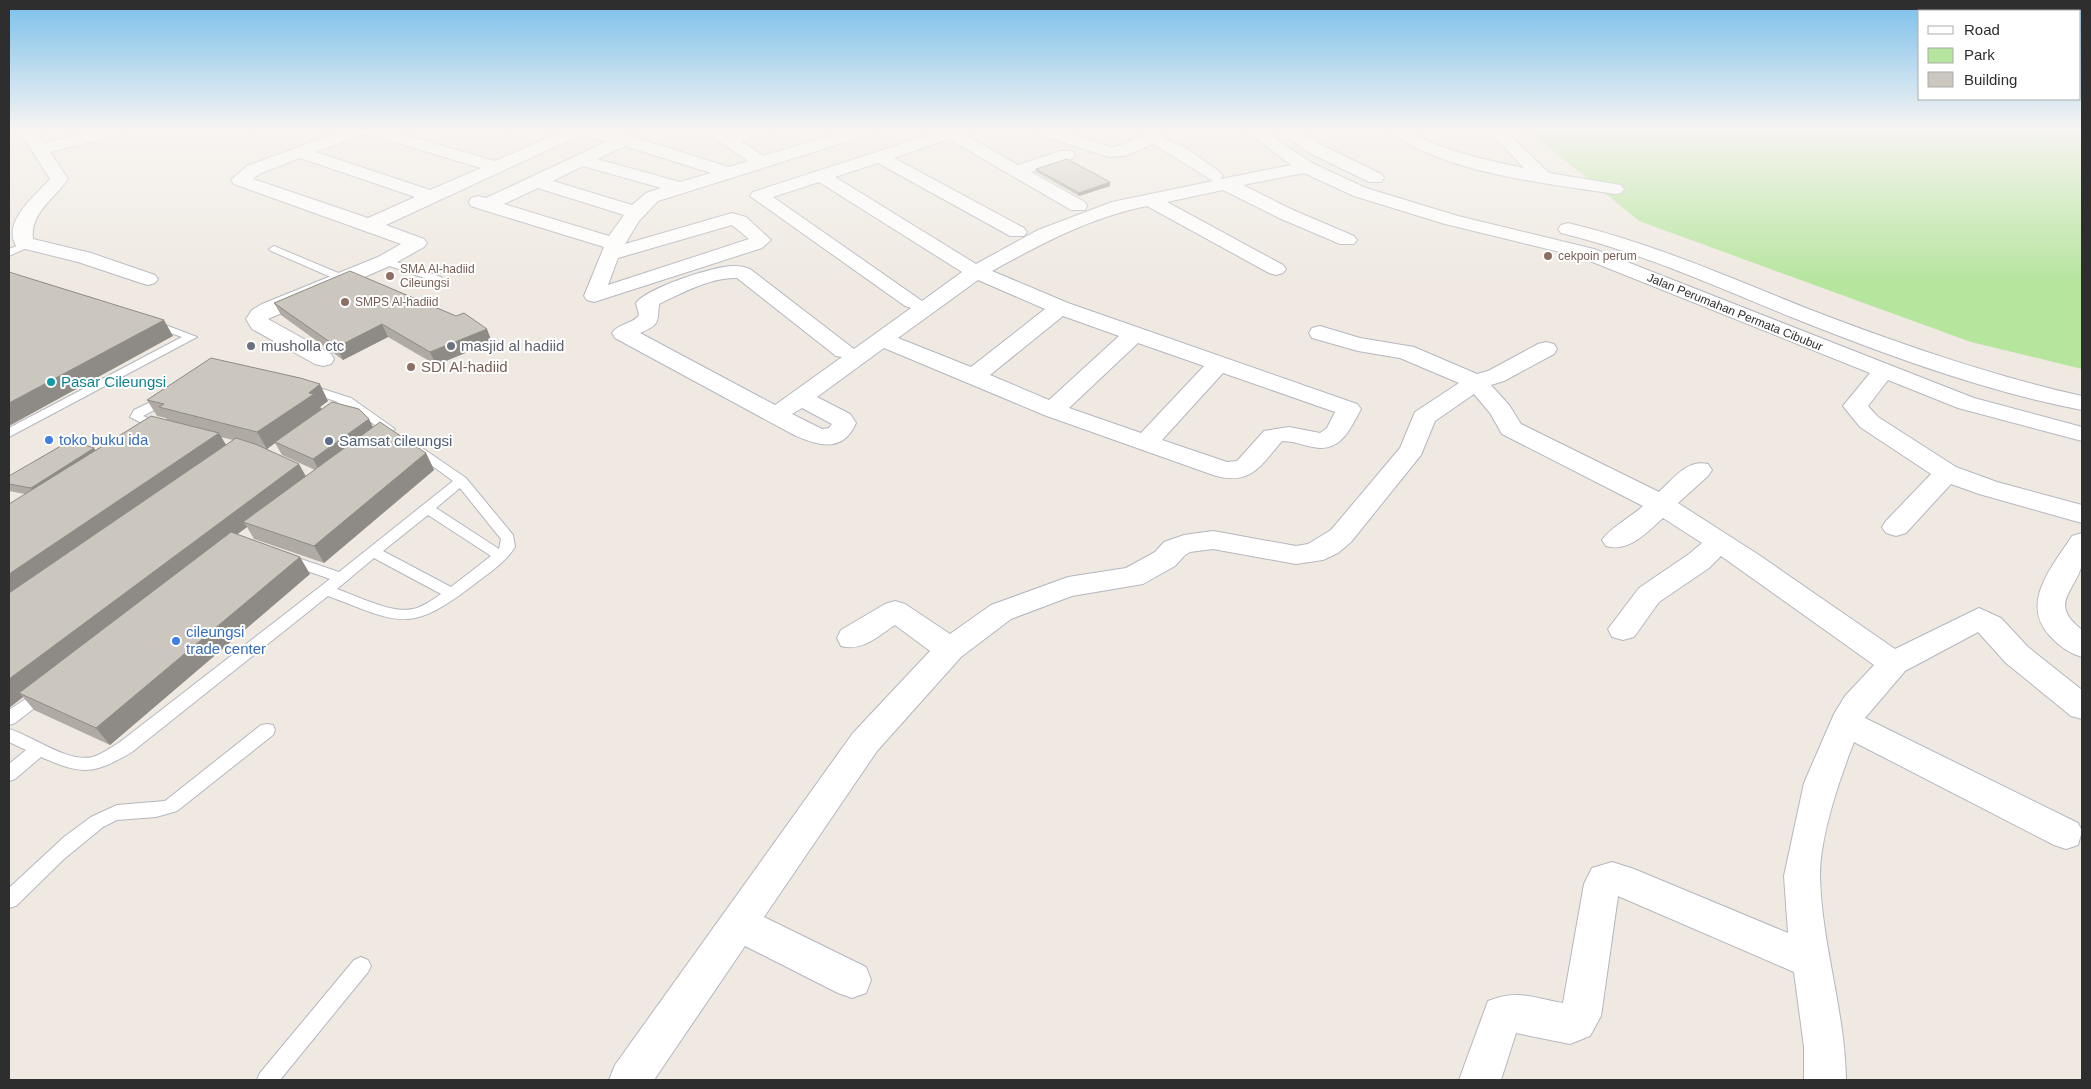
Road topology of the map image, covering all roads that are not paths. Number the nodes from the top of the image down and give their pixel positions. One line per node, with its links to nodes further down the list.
1 (57, 181): 31 (street)
2 (242, 181): 27 (street)
3 (395, 181): 20 (street)
4 (467, 181): 20 (street)
5 (655, 181): 18 (street)
6 (697, 181): 18 (street)
7 (802, 181): 21 (street)
8 (828, 181): 36 (street)
9 (924, 181): 28 (street)
10 (1033, 181): 24 (street)
11 (1216, 181): 24 (street)
12 (1217, 181): 22 (street)
13 (1222, 181): 30 (street)
14 (1336, 181): 29 (street, Jalan Perumahan Permata Cibubur)
15 (1383, 181): 29 (street, Jalan Perumahan Permata Cibubur)
16 (1561, 181): 19 (street)
17 (536, 182): 23 (street); 25 (street)
18 (677, 187): 25 (street)
19 (1615, 189)
20 (439, 194): 23 (street); 27 (street)
21 (759, 196): 26 (street); 41 (street)
22 (1150, 200): 36 (street); 37 (street)
23 (487, 205): 33 (street)
24 (1078, 206): 28 (street)
25 (634, 212): 33 (street)
26 (697, 215)
27 (369, 224): 35 (street)
28 (1017, 232): 36 (street)
29 (1570, 238): 52 (street, Jalan Perumahan Permata Cibubur); 58 (street, Jalan Perumahan Permata Cibubur)
30 (1348, 240)
31 (26, 245): 34 (lane); 38 (street)
32 (274, 249): 39 (lane)
33 (613, 249): 33 (street)
34 (9, 253)
35 (385, 261): 39 (street); 40 (lane)
36 (969, 268): 41 (street); 42 (street); 47 (street)
37 (1276, 269)
38 (148, 279)
39 (344, 279): 50 (street)
40 (437, 279)
41 (912, 302): 49 (street)
42 (1060, 308): 46 (street); 53 (street)
43 (142, 319): 63 (lane)
44 (645, 323): 49 (street); 59 (street); 59 (street)
45 (1320, 333): 55 (street)
46 (1134, 334): 51 (street); 60 (street)
47 (882, 339): 53 (street); 59 (street)
48 (1546, 349): 55 (street)
49 (844, 351): 59 (street)
50 (323, 359)
51 (1218, 365): 67 (street); 67 (street)
52 (1883, 372): 64 (street, Jalan Perumahan Permata Cibubur); 69 (street)
53 (973, 377): 60 (street)
54 (292, 382): 57 (lane)
55 (1476, 382): 71 (street); 87 (street)
56 (180, 391): 65 (lane)
57 (347, 401): 61 (lane); 62 (lane)
58 (2082, 403)
59 (782, 404)
60 (1052, 410): 67 (street)
61 (316, 423)
62 (388, 429): 66 (lane); 70 (lane)
63 (9, 433)
64 (2082, 434)
65 (142, 438)
66 (374, 440)
67 (1144, 443)
68 (1699, 470): 71 (street)
69 (1947, 473): 73 (street); 74 (street)
70 (461, 480): 72 (lane); 80 (lane)
71 (1660, 504): 75 (street); 76 (street)
72 (428, 509): 78 (lane); 80 (lane)
73 (2082, 514)
74 (1896, 527)
75 (1616, 540)
76 (1720, 542): 84 (street); 88 (street)
77 (2082, 542): 86 (street)
78 (374, 552): 81 (lane); 83 (lane)
79 (278, 555): 81 (lane)
80 (501, 556): 83 (lane)
81 (341, 578): 82 (lane)
82 (326, 590): 83 (lane); 95 (lane)
83 (450, 593)
84 (1623, 629)
85 (852, 638): 87 (street)
86 (2082, 646)
87 (950, 649): 99 (street)
88 (1894, 663): 90 (street); 92 (street)
89 (55, 684): 91 (lane)
90 (2082, 707)
91 (9, 719)
92 (1845, 723): 97 (street); 100 (street)
93 (267, 730): 98 (lane)
94 (9, 735): 95 (lane)
95 (39, 750): 96 (lane)
96 (9, 774)
97 (2066, 834)
98 (9, 900)
99 (740, 924): 102 (street); 104 (street)
100 (1813, 962): 105 (street); 106 (street)
101 (361, 966): 103 (lane)
102 (852, 980)
103 (267, 1080)
104 (630, 1080)
105 (1480, 1080)
106 (1825, 1080)

